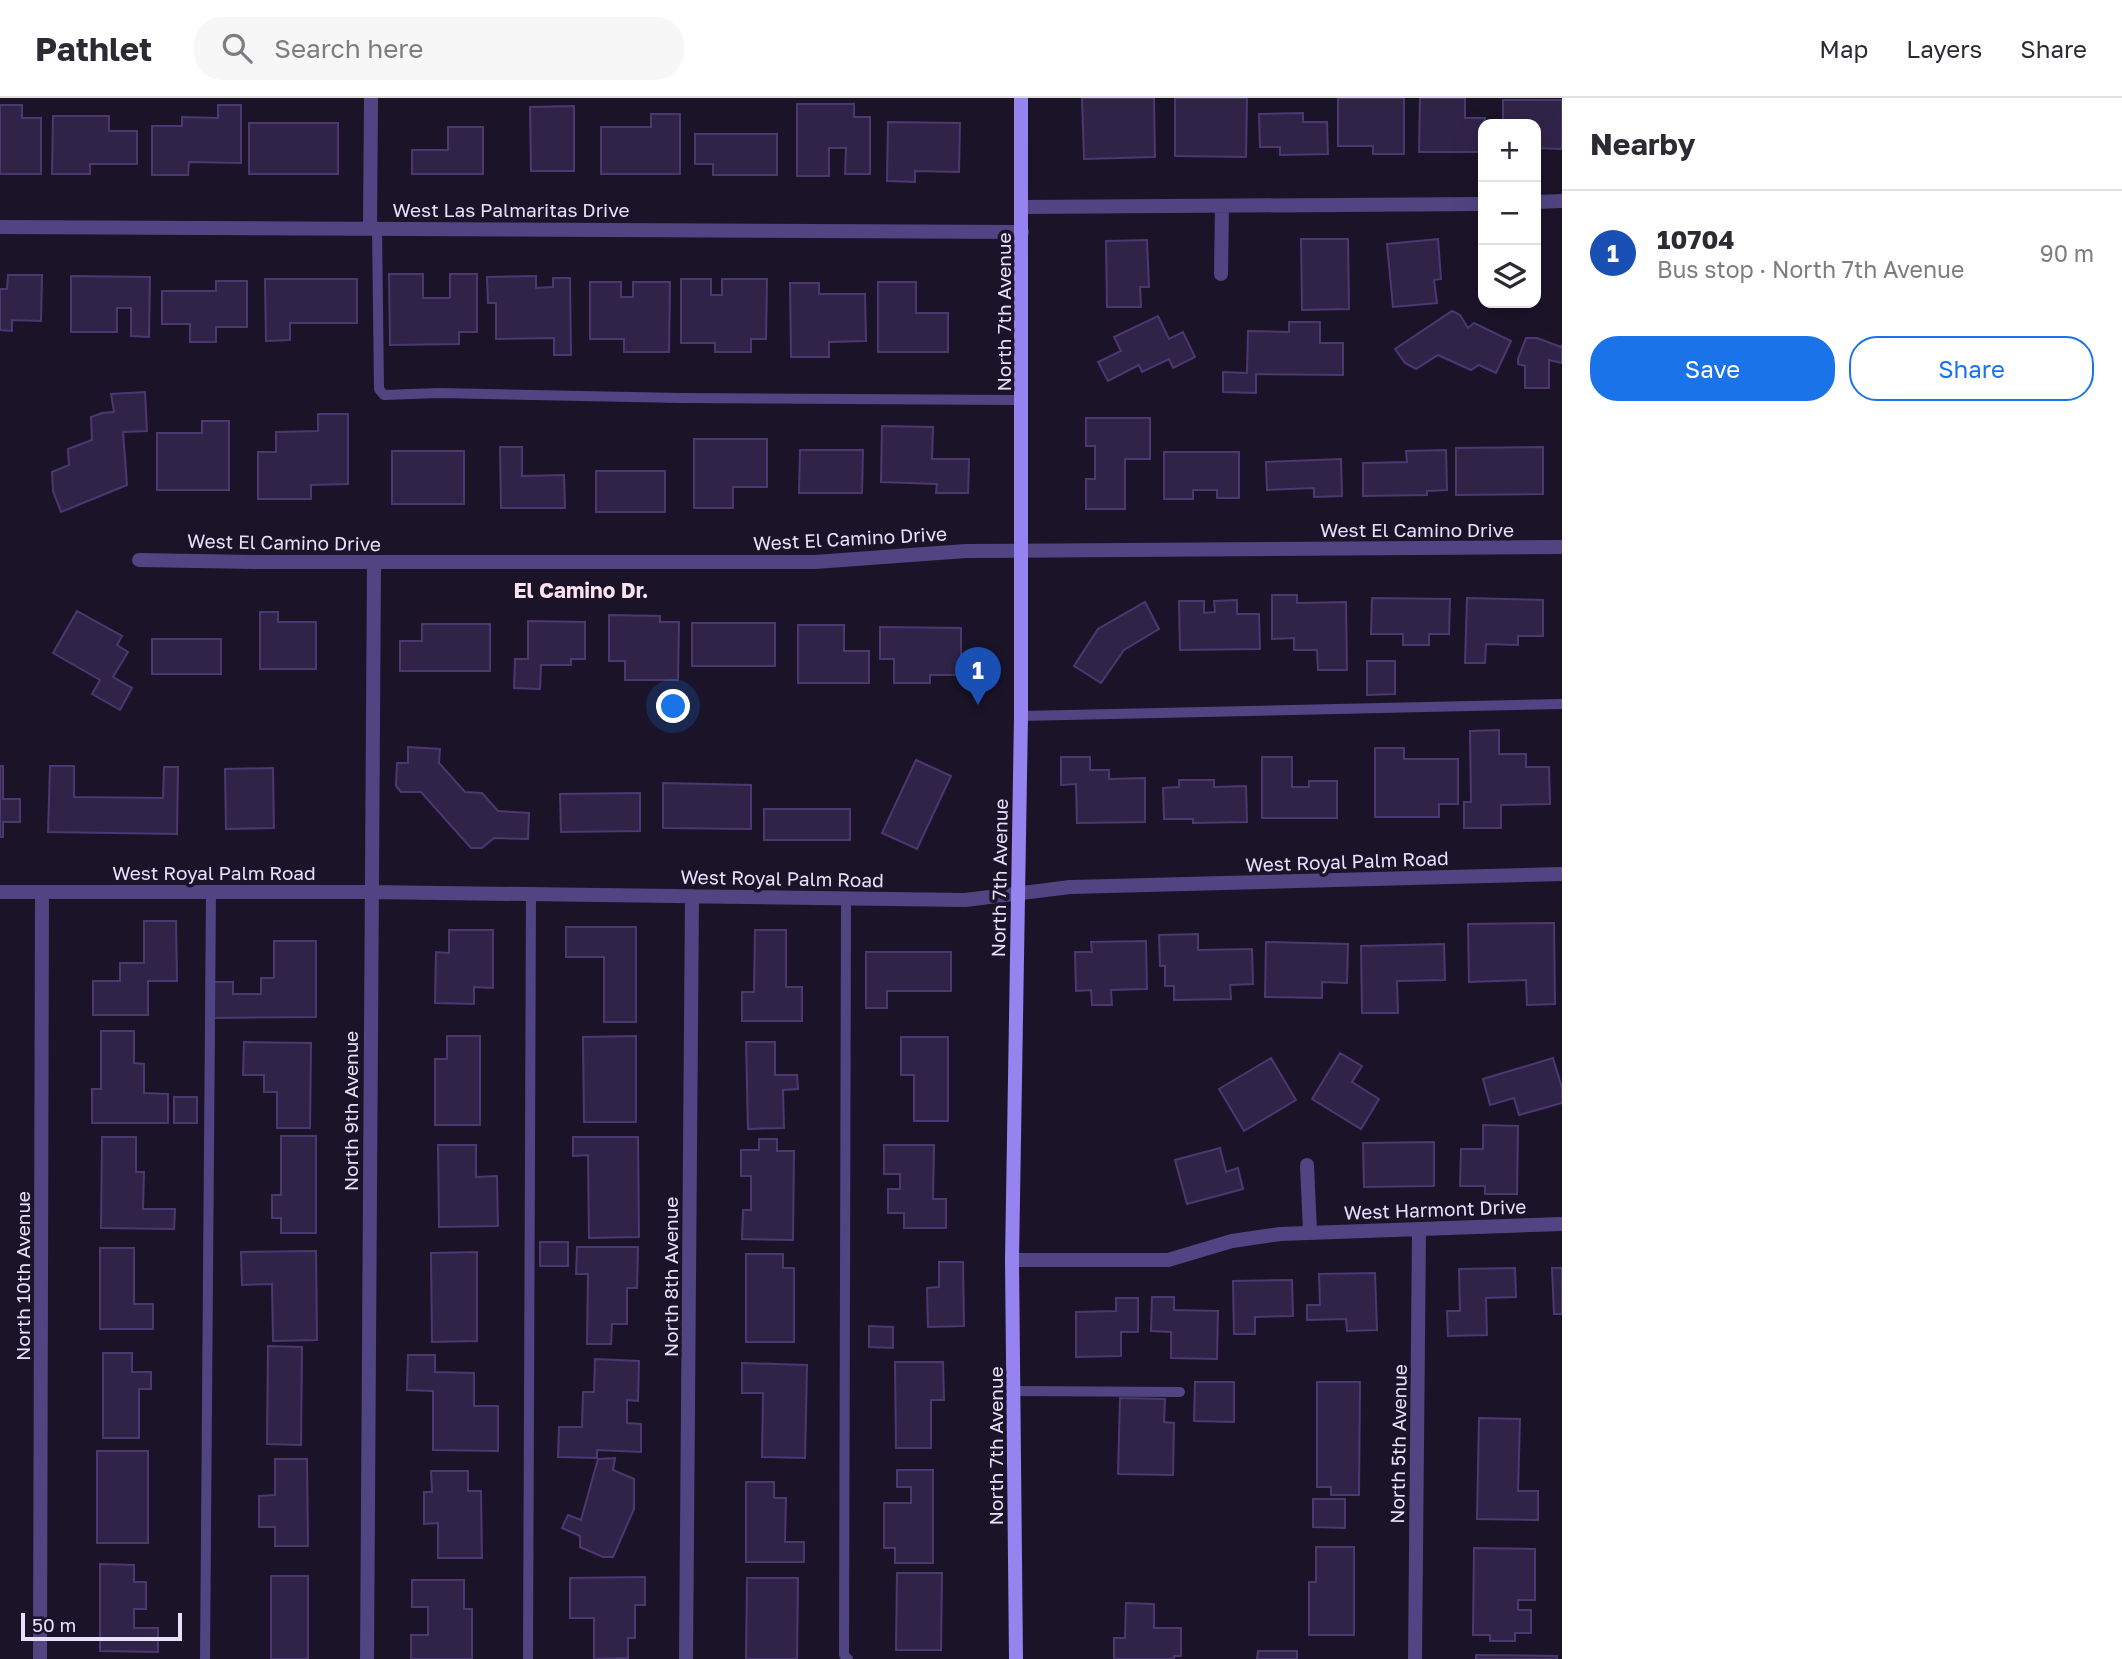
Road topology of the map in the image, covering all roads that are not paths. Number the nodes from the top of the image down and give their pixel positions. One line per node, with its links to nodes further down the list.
1 (371, 98): 9 (street)
2 (1021, 98): 7 (main road, North 7th Avenue)
3 (1562, 201): 4 (street)
4 (1541, 202)
5 (1478, 204): 6 (street)
6 (1222, 206): 7 (street); 11 (street)
7 (1022, 207): 10 (main road, North 7th Avenue)
8 (0, 227): 9 (street, West Las Palmaritas Drive)
9 (374, 227): 10 (street, West Las Palmaritas Drive); 12 (lane)
10 (1022, 232): 12 (main road, North 7th Avenue)
11 (1222, 274)
12 (1022, 400): 14 (main road, North 7th Avenue)
13 (1562, 547): 14 (street, West El Camino Drive)
14 (1021, 551): 16 (street, West El Camino Drive); 18 (main road, North 7th Avenue)
15 (139, 560): 16 (street, West El Camino Drive)
16 (374, 562): 22 (street, North 9th Avenue)
17 (1562, 704): 18 (lane)
18 (1021, 716): 25 (main road, North 7th Avenue)
19 (1562, 874): 25 (street, West Royal Palm Road)
20 (211, 891): 22 (street, West Royal Palm Road); 23 (street, West Royal Palm Road); 36 (lane)
21 (0, 892): 23 (street, West Royal Palm Road)
22 (370, 892): 24 (street, West Royal Palm Road); 37 (street, North 9th Avenue)
23 (42, 893): 35 (street, North 10th Avenue)
24 (531, 894): 26 (street, West Royal Palm Road); 38 (lane)
25 (1017, 895): 27 (street, West Royal Palm Road); 32 (main road, North 7th Avenue)
26 (692, 896): 27 (street, West Royal Palm Road); 39 (street, North 8th Avenue)
27 (846, 899): 40 (lane)
28 (1307, 1165): 31 (street)
29 (1562, 1224): 30 (street, West Harmont Drive)
30 (1419, 1228): 31 (street, West Harmont Drive); 42 (street, North 5th Avenue)
31 (1310, 1232): 32 (street, West Harmont Drive)
32 (1012, 1260): 33 (main road, North 7th Avenue)
33 (1014, 1391): 34 (lane); 41 (main road, North 7th Avenue)
34 (1180, 1392)
35 (40, 1659)
36 (205, 1659)
37 (367, 1659)
38 (528, 1659)
39 (687, 1659)
40 (848, 1659)
41 (1016, 1659)
42 (1415, 1659)

